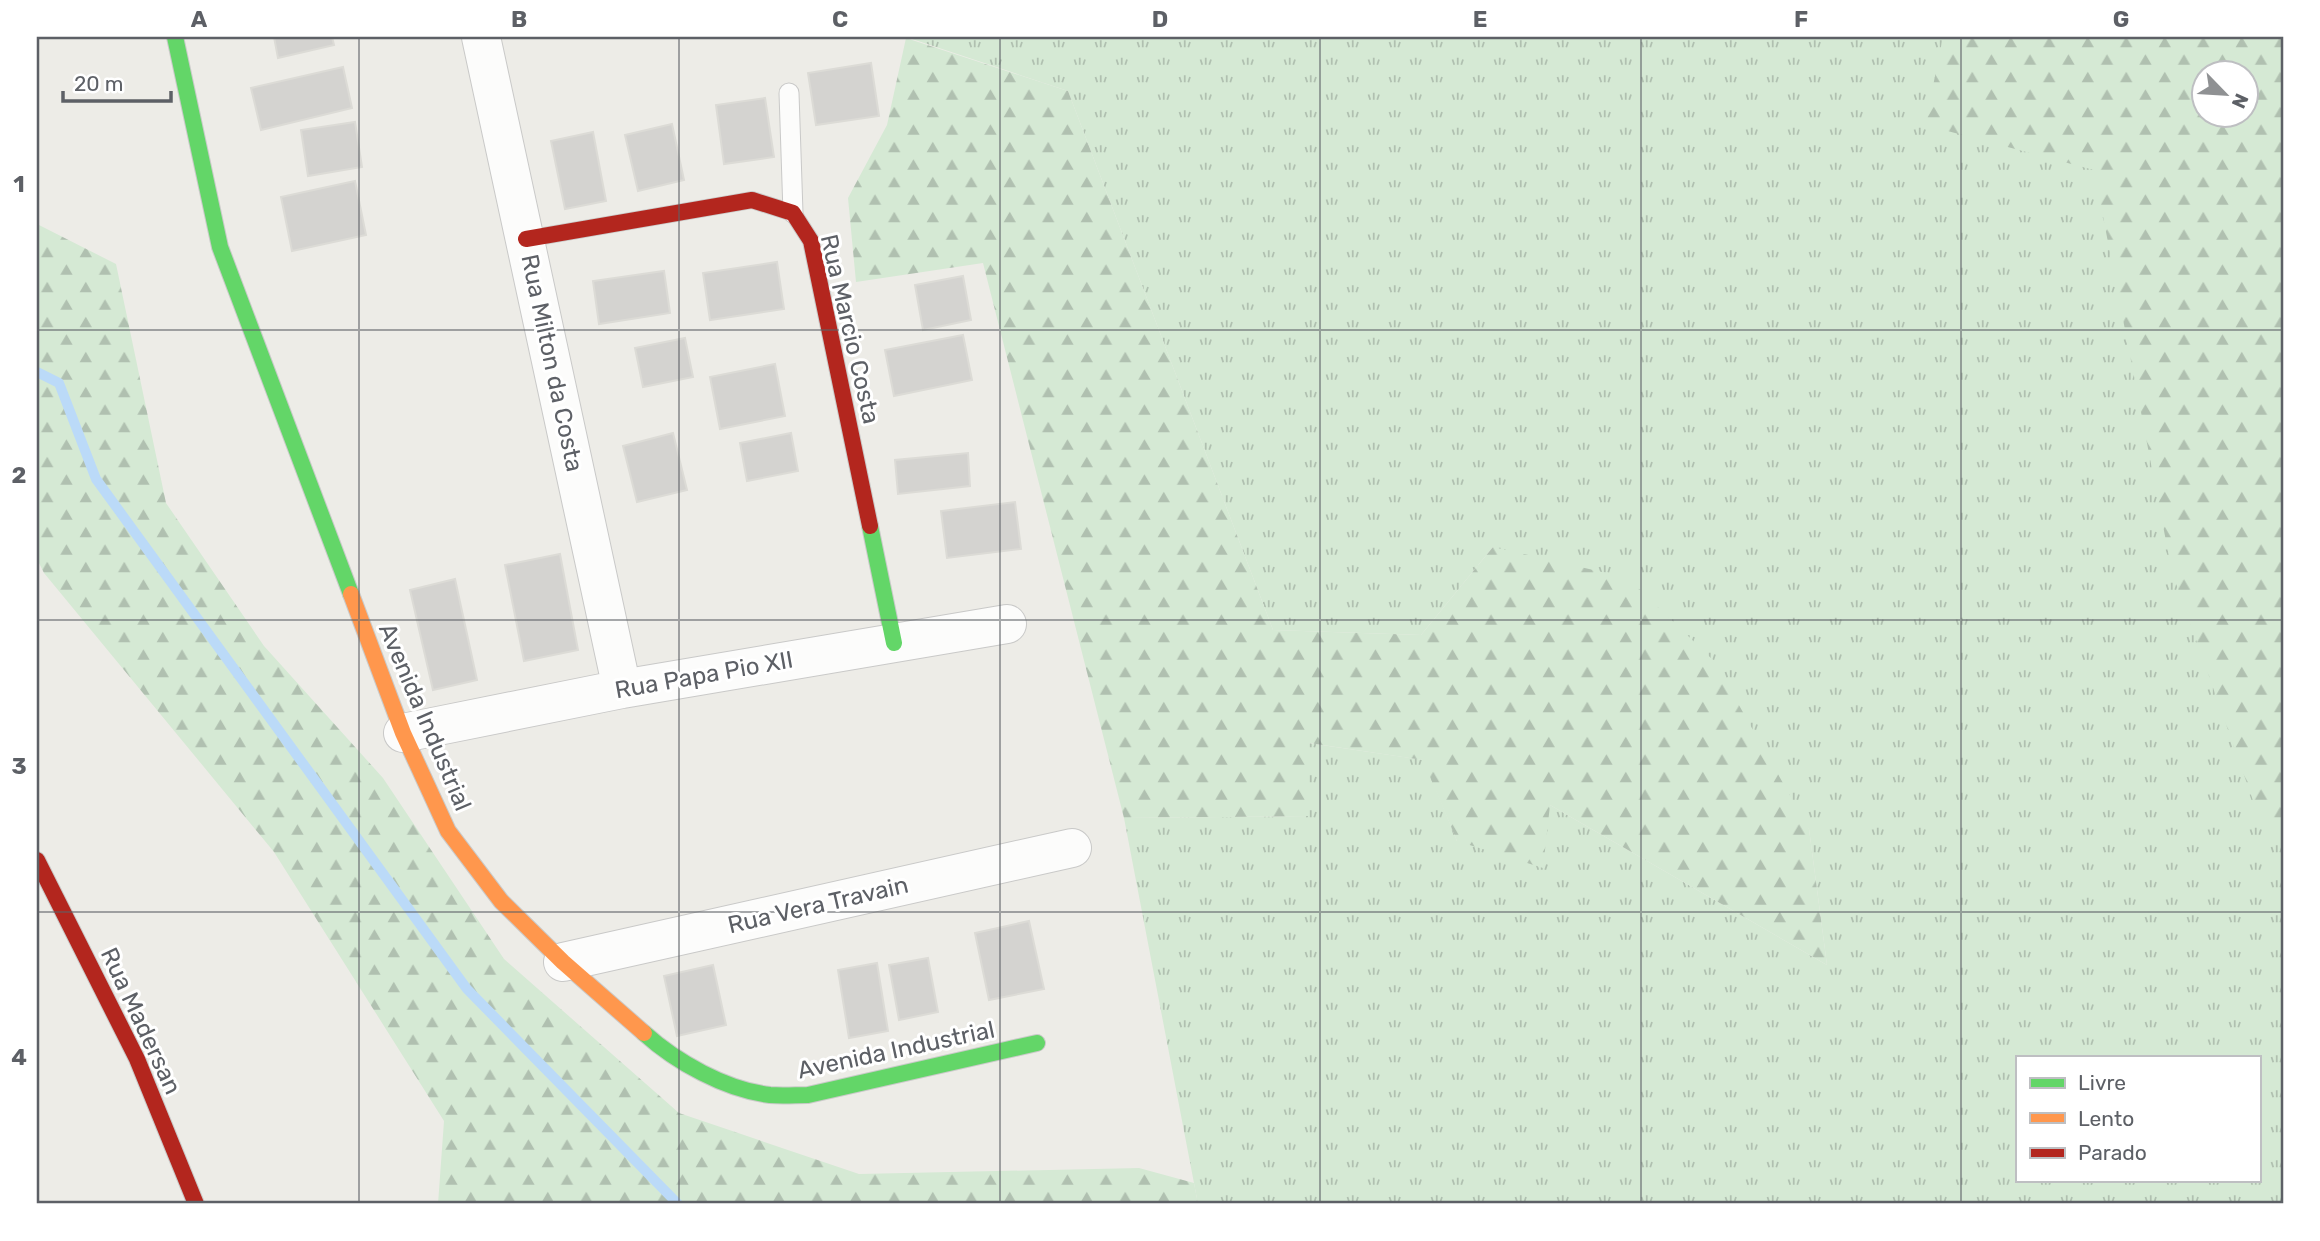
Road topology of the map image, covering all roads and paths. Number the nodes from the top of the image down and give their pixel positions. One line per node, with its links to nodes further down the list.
1 (175, 37): 9 (street, Avenida Industrial)
2 (481, 37): 5 (street, Rua Milton da Costa)
3 (789, 93): 4 (lane)
4 (793, 212): 5 (street, Rua Marcio Costa); 7 (street, Rua Marcio Costa)
5 (526, 239): 8 (street, Rua Milton da Costa)
6 (1007, 624): 7 (street, Rua Papa Pio XII)
7 (894, 643): 8 (street, Rua Papa Pio XII)
8 (622, 689): 9 (street, Rua Papa Pio XII)
9 (403, 733): 12 (street, Avenida Industrial)
10 (1072, 848): 12 (street, Rua Vera Travain)
11 (37, 860): 14 (street, Rua Madersan)
12 (563, 962): 13 (street, Avenida Industrial)
13 (1037, 1044)
14 (196, 1204)

